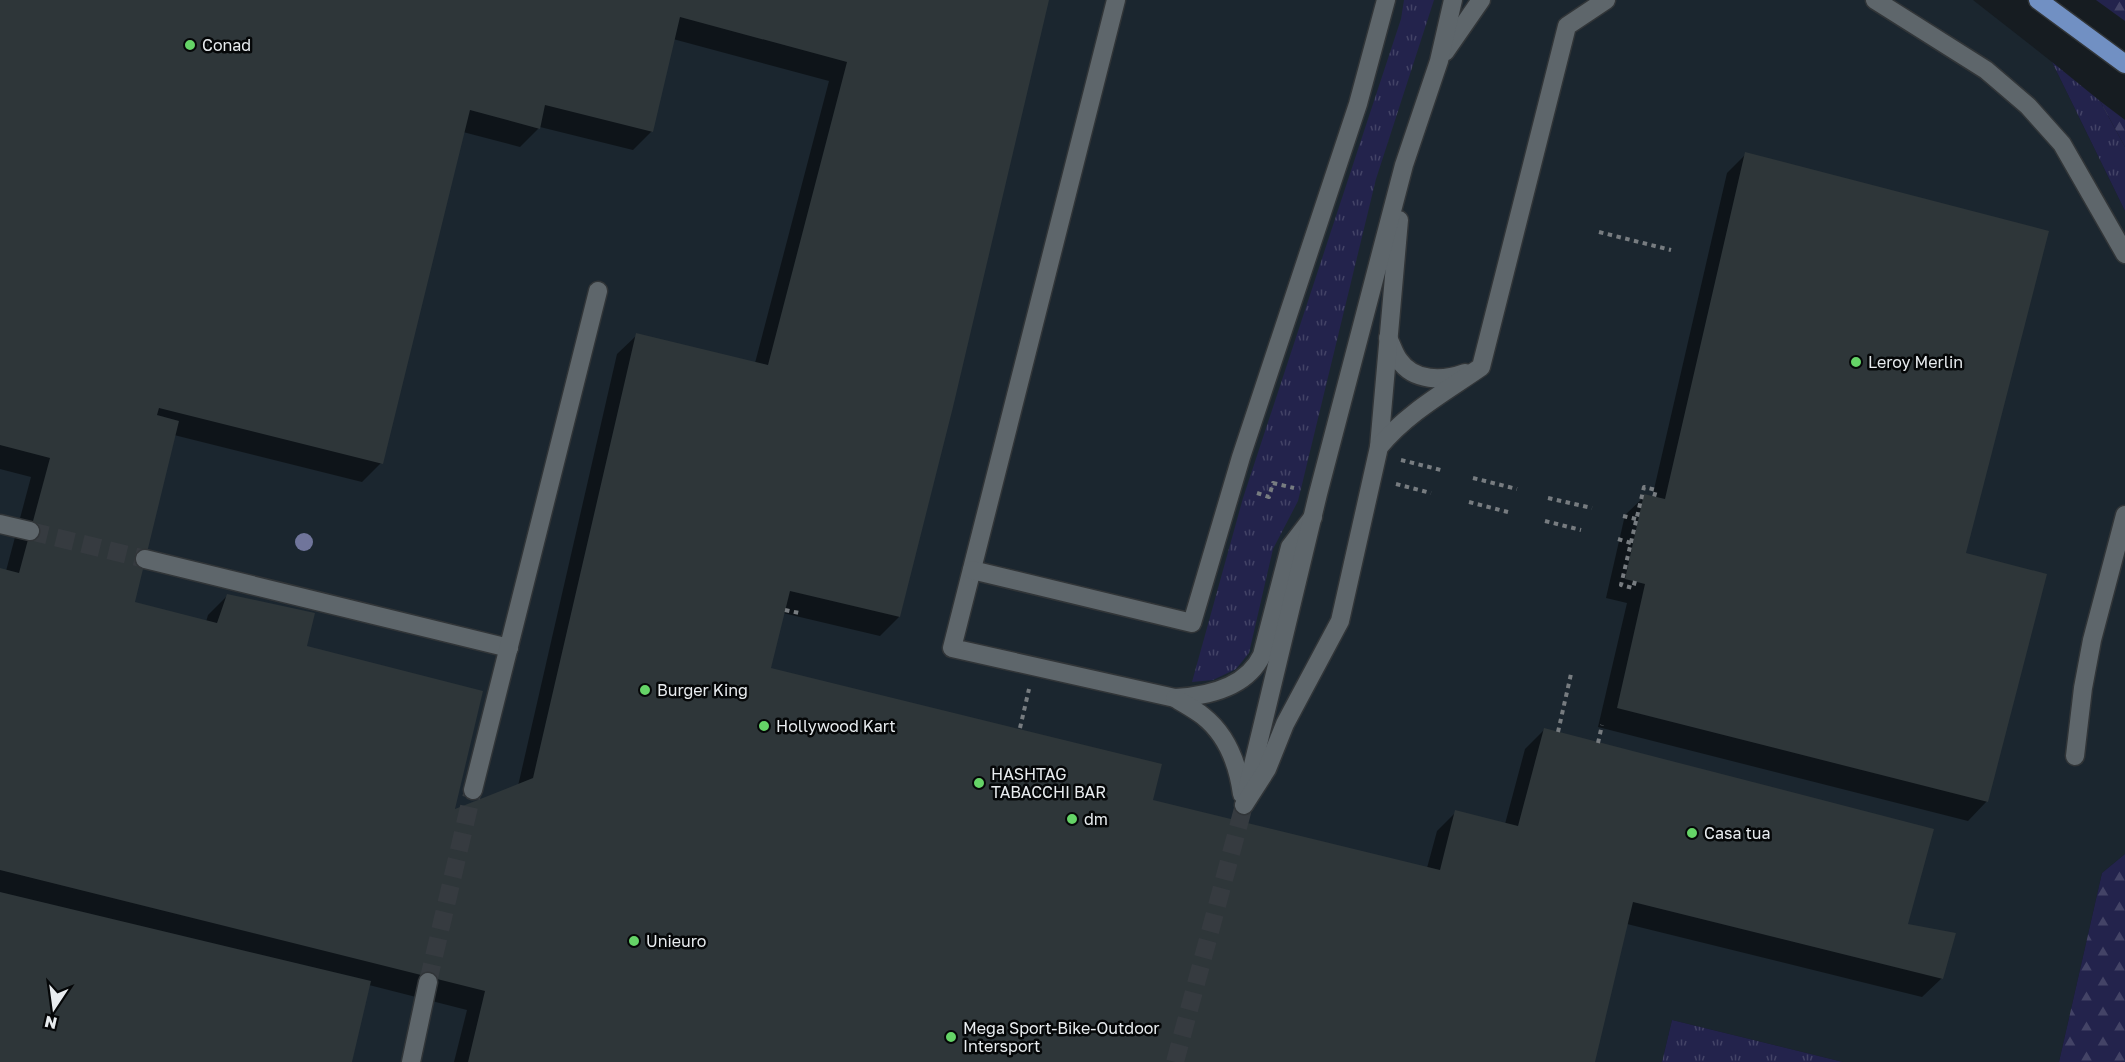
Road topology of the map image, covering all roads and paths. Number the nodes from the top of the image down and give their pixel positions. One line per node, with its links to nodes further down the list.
1 (1116, 0): 42 (street)
2 (1386, 0): 22 (street)
3 (1453, 0): 8 (street)
4 (1481, 0): 8 (street)
5 (1606, 0): 16 (street)
6 (1875, 0): 13 (street)
7 (2038, 0): 9 (main road)
8 (1438, 61): 10 (street)
9 (2125, 64)
10 (1404, 165): 15 (street); 33 (street)
11 (1599, 232): 12 (path)
12 (1671, 250)
13 (2125, 254)
14 (598, 291): 46 (street)
15 (1388, 337): 16 (street); 17 (street)
16 (1481, 367): 17 (street)
17 (1378, 447): 54 (street)
18 (1400, 460): 19 (path)
19 (1441, 470)
20 (1473, 478): 23 (path)
21 (1393, 483): 25 (path)
22 (1233, 485): 24 (path); 42 (street)
23 (1517, 489)
24 (1301, 490)
25 (1431, 493)
26 (1654, 497): 34 (path)
27 (1548, 498): 29 (path)
28 (1469, 502): 30 (path)
29 (1592, 508)
30 (1508, 512)
31 (2125, 515): 52 (street)
32 (1623, 516): 34 (path)
33 (1313, 517): 48 (street); 54 (street)
34 (1636, 519): 40 (path)
35 (1545, 521): 37 (path)
36 (0, 524): 38 (street)
37 (1581, 530)
38 (30, 531)
39 (1618, 539): 40 (path)
40 (1631, 543): 43 (path)
41 (145, 559): 46 (street)
42 (972, 570): 48 (street)
43 (1635, 581)
44 (785, 610): 45 (path)
45 (799, 613)
46 (509, 648): 53 (street)
47 (1571, 674): 50 (path)
48 (1175, 698): 54 (street)
49 (1602, 725): 51 (path)
50 (1558, 732)
51 (1598, 742)
52 (2075, 756)
53 (473, 790)
54 (1244, 805)
55 (428, 982): 56 (street)
56 (411, 1062)

